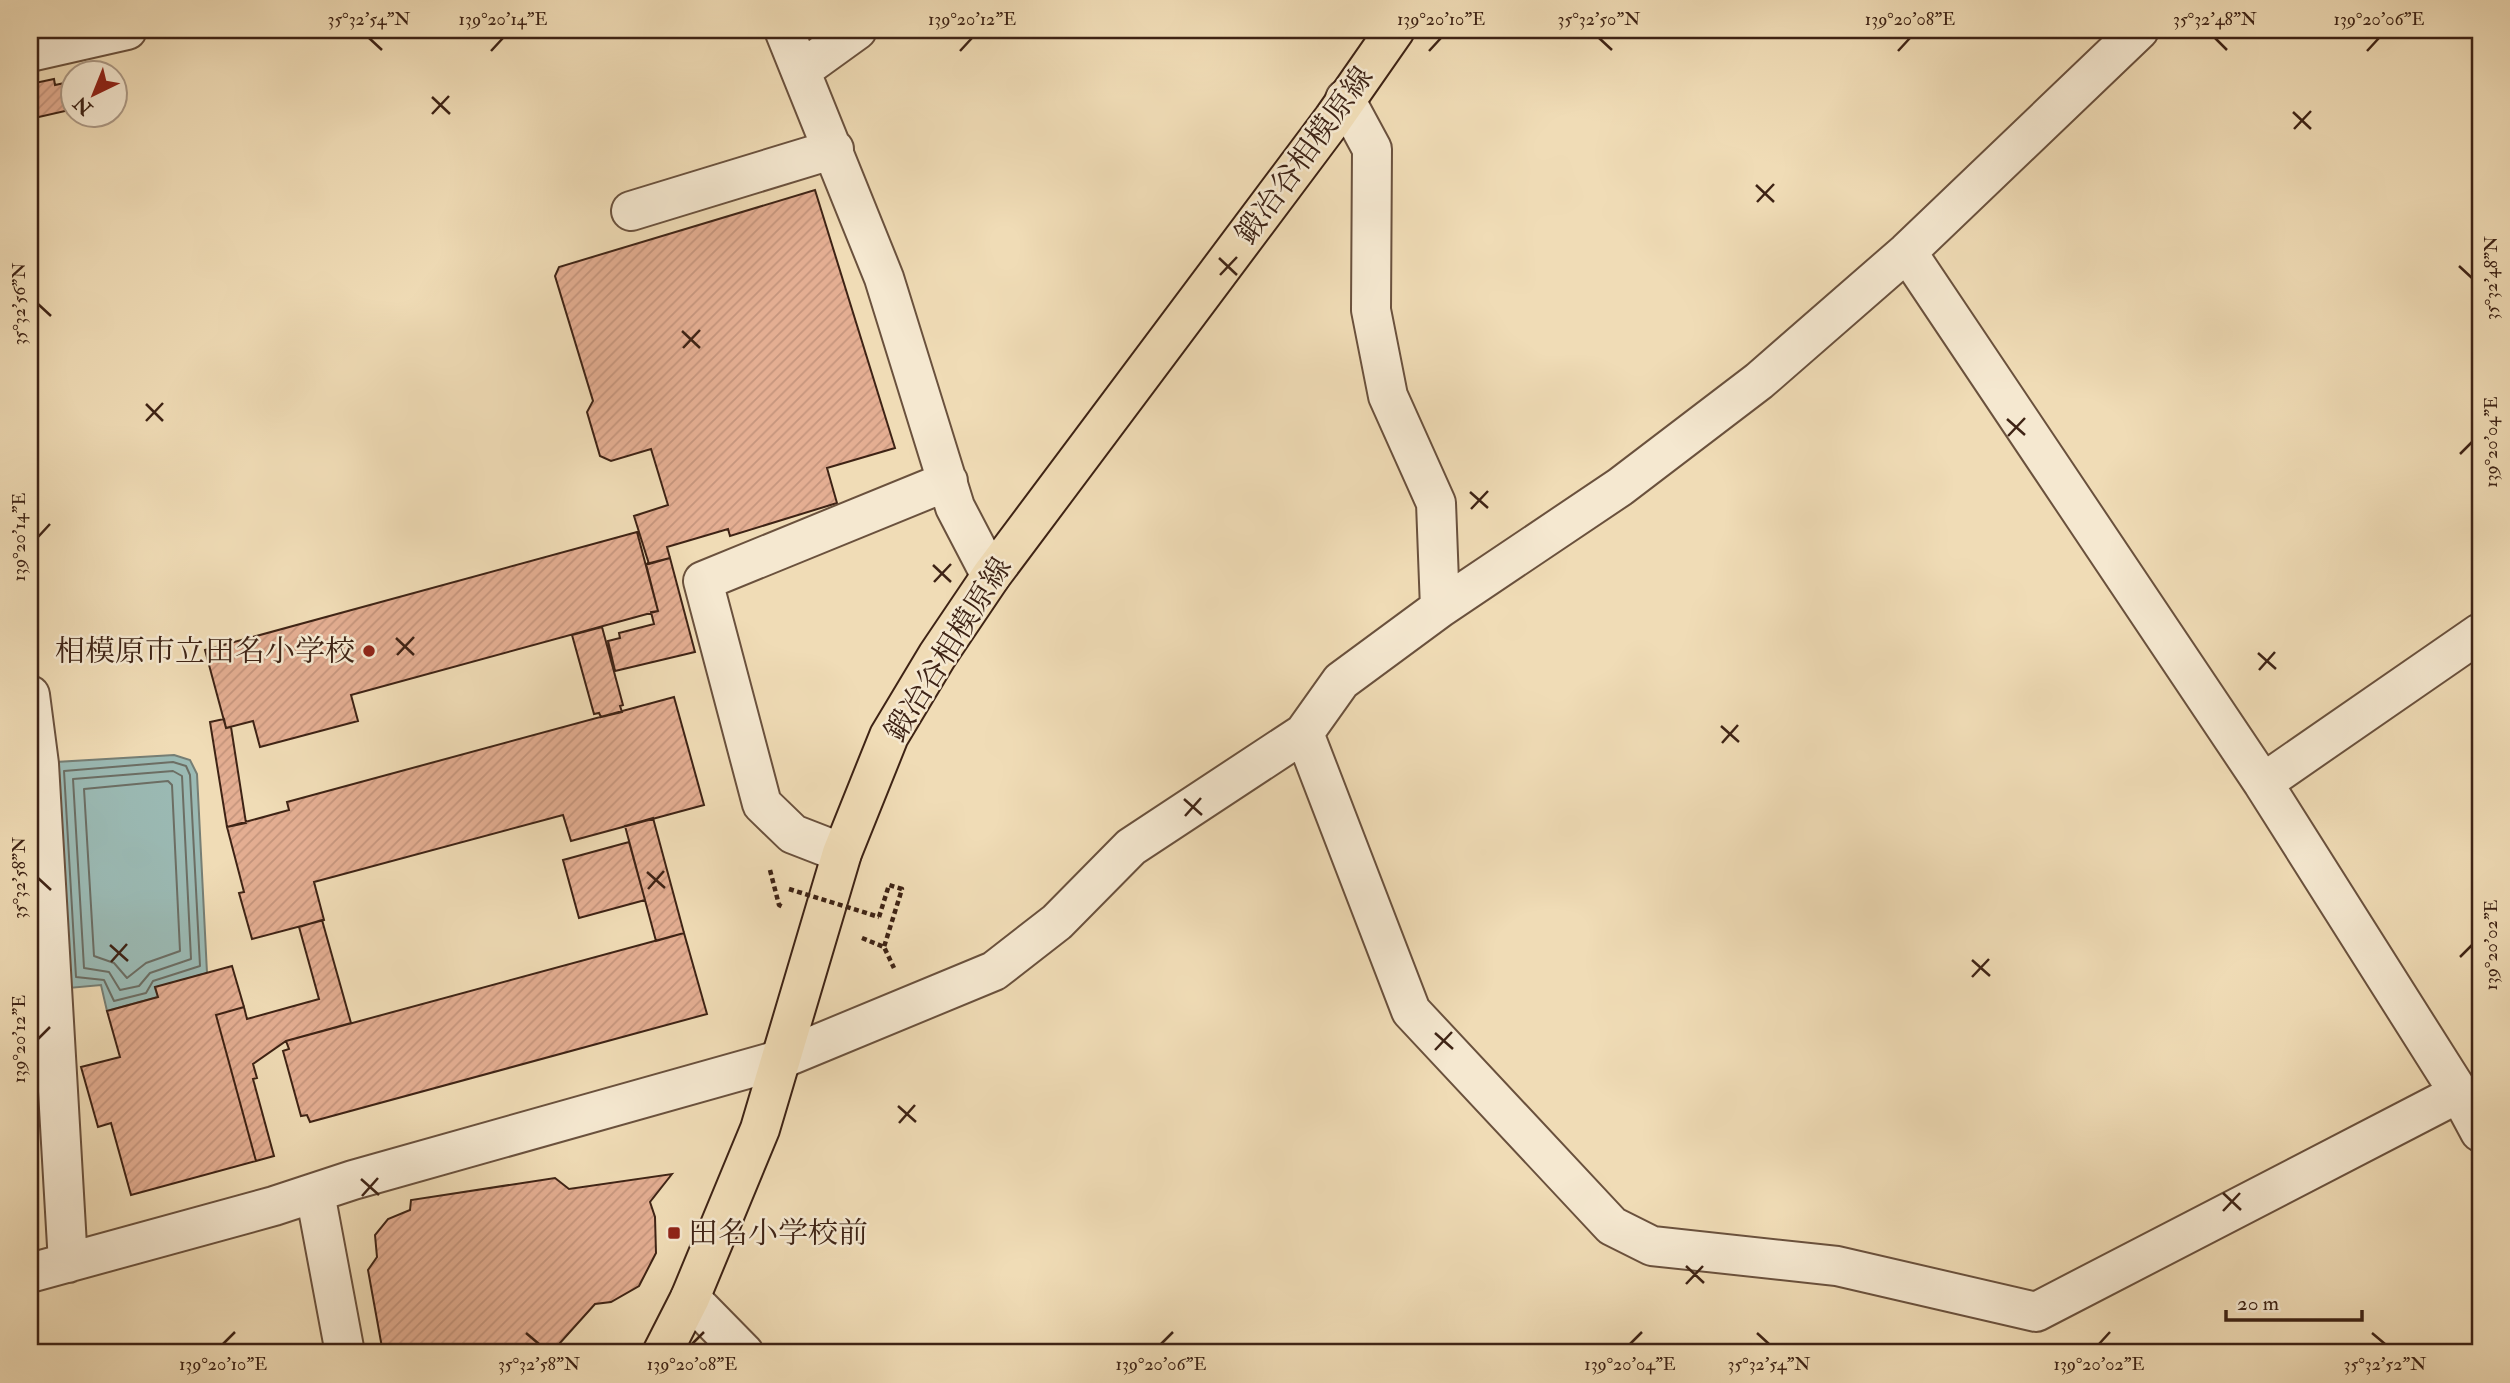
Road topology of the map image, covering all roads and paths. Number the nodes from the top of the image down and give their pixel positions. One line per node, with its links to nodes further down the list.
1 (127, 30): 6 (street)
2 (784, 30): 7 (street)
3 (857, 30): 7 (street)
4 (1395, 30): 8 (main road, 鍛冶谷相模原線)
5 (2139, 30): 11 (street)
6 (30, 52)
7 (803, 69): 9 (street)
8 (1345, 99): 13 (main road, 鍛冶谷相模原線); 14 (street)
9 (834, 149): 10 (street); 12 (street)
10 (631, 211)
11 (1907, 252): 14 (street); 19 (street)
12 (948, 481): 13 (street); 20 (street)
13 (991, 576): 20 (main road, 鍛冶谷相模原線)
14 (1440, 608): 17 (street)
15 (2480, 633): 19 (street)
16 (30, 695): 18 (street)
17 (1304, 733): 25 (street); 26 (street)
18 (34, 764): 29 (street)
19 (2263, 783): 26 (street)
20 (842, 853): 25 (main road, 鍛冶谷相模原線)
21 (789, 889): 23 (path, bridge)
22 (850, 933): 23 (path)
23 (884, 947): 24 (path)
24 (897, 975)
25 (779, 1060): 28 (street); 31 (main road, 鍛冶谷相模原線)
26 (2459, 1093): 27 (street)
27 (2480, 1132)
28 (315, 1193): 29 (street); 32 (street)
29 (68, 1263): 30 (street)
30 (30, 1273)
31 (690, 1298): 33 (main road, 鍛冶谷相模原線); 34 (street)
32 (345, 1353)
33 (662, 1353)
34 (744, 1353)

